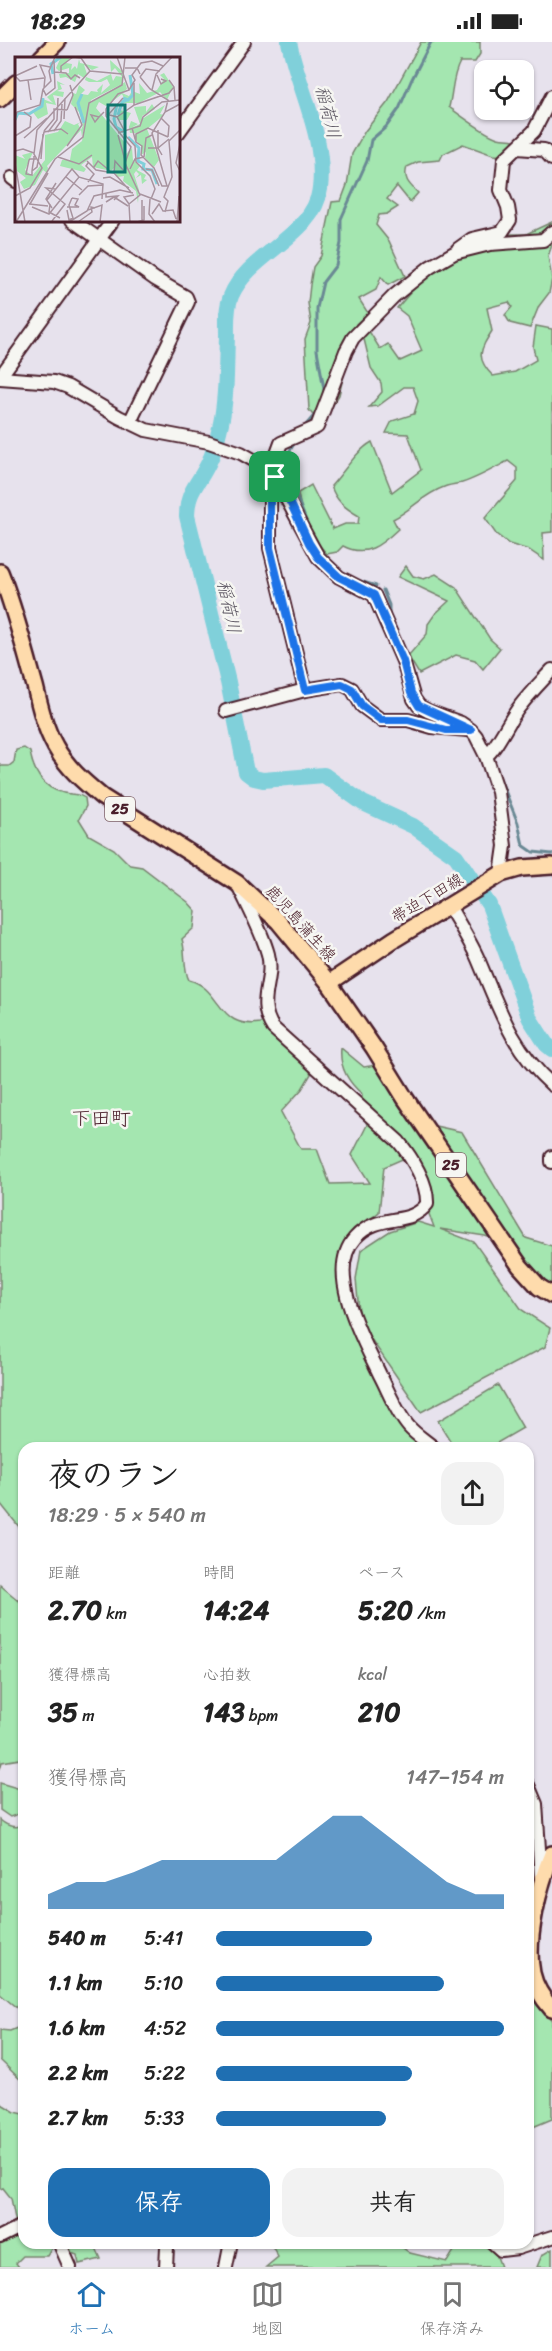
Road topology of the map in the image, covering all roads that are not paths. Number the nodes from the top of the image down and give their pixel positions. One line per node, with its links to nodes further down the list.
1 (57, 42): 3 (main road)
2 (240, 44): 7 (street)
3 (42, 57)
4 (15, 84): 6 (main road)
5 (552, 96): 8 (street)
6 (0, 99)
7 (180, 130)
8 (517, 148): 9 (street); 14 (street)
9 (552, 159)
10 (75, 222): 13 (street)
11 (112, 222): 13 (street)
12 (552, 232): 14 (street)
13 (99, 239): 15 (street); 16 (street)
14 (453, 254): 17 (street)
15 (0, 378): 16 (street)
16 (130, 422): 17 (street)
17 (273, 473): 20 (street); 22 (street)
18 (0, 572): 26 (main road, 鹿児島蒲生線 / 25)
19 (552, 670): 23 (street)
20 (305, 690): 21 (street); 22 (street)
21 (226, 711)
22 (471, 730): 23 (street)
23 (486, 756): 25 (street)
24 (552, 866): 25 (main road, 帯迫下田線)
25 (501, 874): 27 (main road, 帯迫下田線)
26 (237, 883): 28 (main road, 鹿児島蒲生線 / 25); 33 (street)
27 (449, 906): 28 (main road, 帯迫下田線); 29 (street)
28 (329, 983): 32 (main road, 鹿児島蒲生線 / 25)
29 (552, 1085)
30 (552, 1157): 31 (street)
31 (552, 1162)
32 (552, 1295)
33 (427, 1442)
34 (534, 1799): 36 (street)
35 (552, 1854): 36 (main road)
36 (541, 1879): 37 (main road)
37 (534, 1922)
38 (534, 1978): 39 (main road)
39 (552, 2009)
40 (18, 2228): 42 (street)
41 (552, 2237): 43 (street)
42 (0, 2238)
43 (534, 2243)
44 (62, 2249): 47 (street)
45 (166, 2249): 48 (street)
46 (230, 2249): 49 (street)
47 (70, 2267)
48 (166, 2267)
49 (226, 2267)

